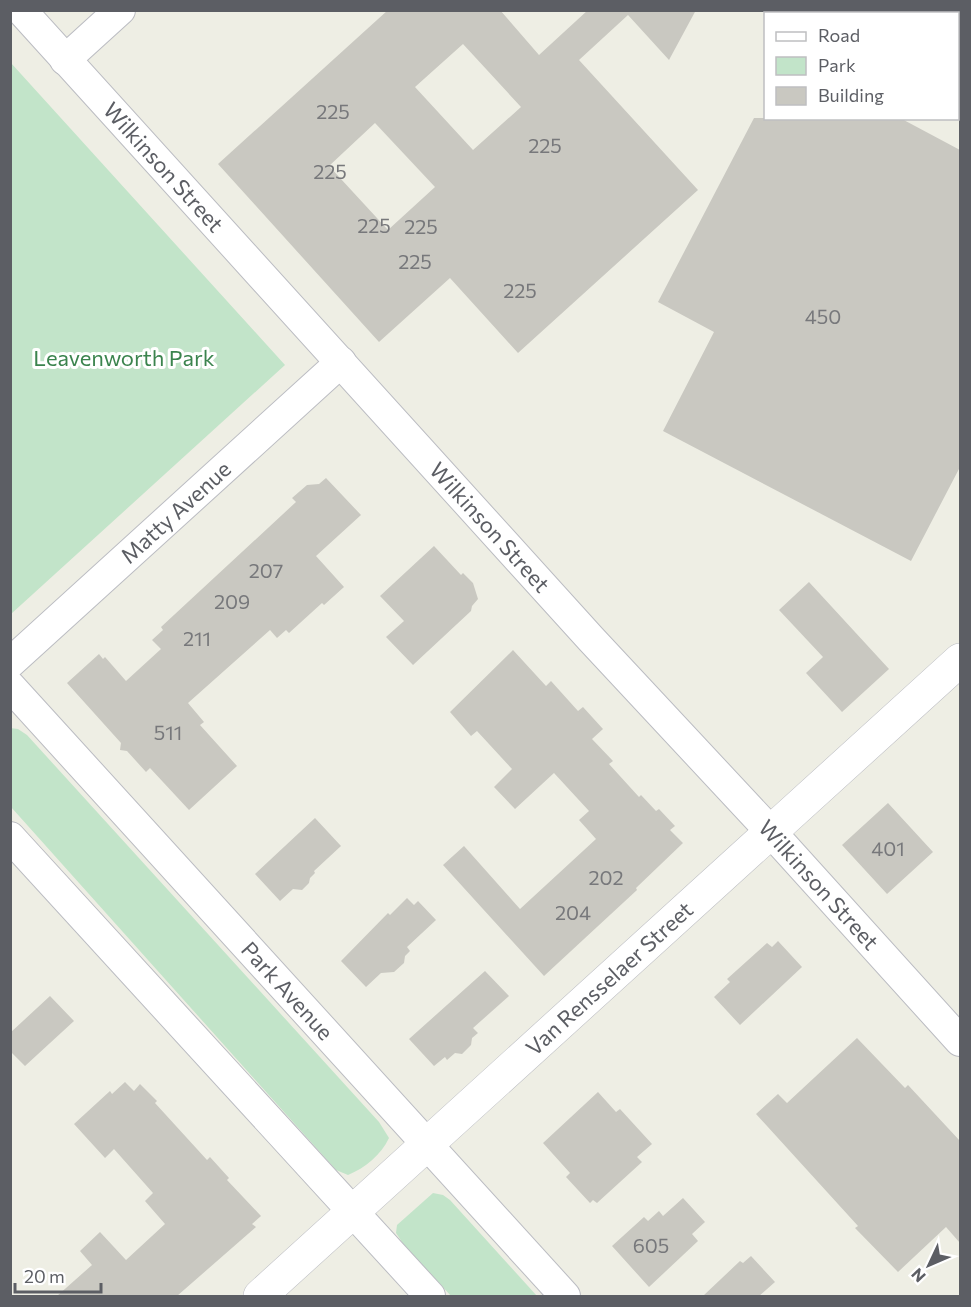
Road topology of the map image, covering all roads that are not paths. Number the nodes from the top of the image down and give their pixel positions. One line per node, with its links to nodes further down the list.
1 (21, 10): 3 (street, Wilkinson Street)
2 (120, 10): 3 (street)
3 (65, 60): 4 (street, Wilkinson Street)
4 (341, 362): 6 (street, Matty Avenue); 8 (street, Wilkinson Street)
5 (960, 660): 8 (street, Van Rensselaer Street)
6 (10, 663)
7 (10, 686): 11 (street, Park Avenue)
8 (771, 832): 10 (street, Wilkinson Street); 11 (street, Van Rensselaer Street)
9 (10, 837): 12 (street)
10 (960, 1041)
11 (428, 1145): 12 (street, Van Rensselaer Street); 15 (street, Park Avenue)
12 (353, 1213): 13 (street, Van Rensselaer Street); 14 (street)
13 (260, 1296)
14 (429, 1296)
15 (565, 1296)

